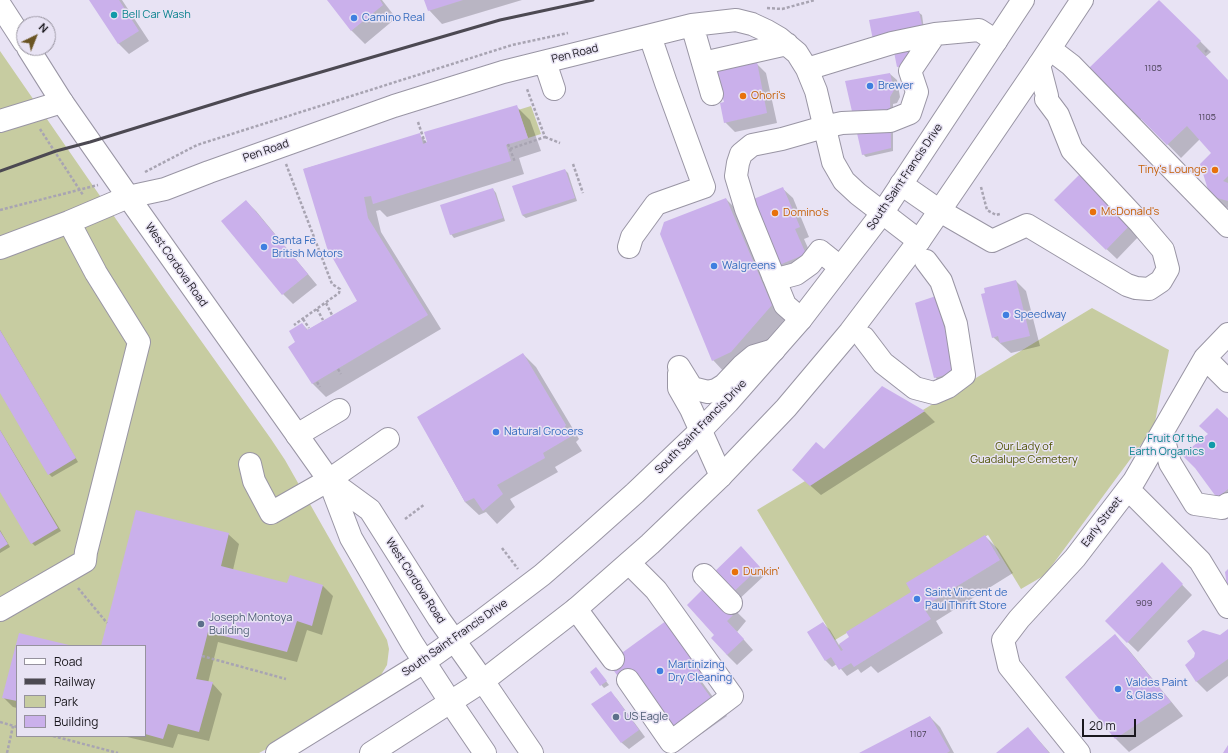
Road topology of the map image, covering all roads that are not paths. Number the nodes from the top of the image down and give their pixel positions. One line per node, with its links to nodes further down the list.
1 (1023, 0): 9 (main road, South Saint Francis Drive)
2 (1082, 0): 12 (main road)
3 (1091, 0): 12 (main road)
4 (0, 5): 6 (main road)
5 (692, 24): 8 (main road, Pen Road); 10 (main road, Pen Road); 14 (main road)
6 (16, 30)
7 (935, 34): 9 (main road); 15 (main road); 20 (main road)
8 (650, 36): 13 (main road, Pen Road); 28 (main road)
9 (996, 42): 21 (main road, South Saint Francis Drive)
10 (788, 44): 14 (main road); 15 (main road, Pen Road)
11 (33, 56): 18 (main road, West Cordova Road)
12 (1044, 57): 23 (main road); 23 (main road); 26 (main road)
13 (545, 62): 16 (main road); 22 (main road, Pen Road)
14 (703, 63): 17 (main road)
15 (807, 69): 20 (main road, Pen Road)
16 (554, 89)
17 (712, 94)
18 (62, 102): 19 (main road); 22 (main road, West Cordova Road)
19 (0, 121)
20 (824, 127): 24 (main road, Pen Road); 31 (main road)
21 (901, 184): 23 (main road); 24 (main road, South Saint Francis Drive)
22 (128, 197): 25 (main road, Pen Road); 41 (main road, West Cordova Road)
23 (940, 211): 29 (main road)
24 (883, 212): 29 (main road, Pen Road); 30 (main road, South Saint Francis Drive)
25 (69, 222): 27 (main road, Pen Road); 53 (main road)
26 (1228, 226)
27 (0, 248)
28 (629, 248)
29 (922, 251): 34 (main road, Pen Road); 44 (main road)
30 (840, 267): 31 (main road); 32 (main road, South Saint Francis Drive)
31 (773, 276): 32 (main road)
32 (801, 319): 35 (main road, South Saint Francis Drive)
33 (1228, 334): 36 (main road, Early Street)
34 (864, 338)
35 (774, 350): 39 (main road, South Saint Francis Drive); 39 (main road)
36 (1205, 358): 37 (main road); 40 (main road, Early Street)
37 (1228, 381)
38 (339, 410): 41 (main road)
39 (700, 431): 44 (main road); 54 (main road, South Saint Francis Drive)
40 (1162, 433): 46 (main road, Early Street); 47 (main road)
41 (297, 435): 45 (main road, West Cordova Road)
42 (388, 439): 45 (main road)
43 (250, 464): 45 (main road)
44 (721, 476): 48 (main road)
45 (329, 480): 54 (main road, West Cordova Road); 56 (main road, West Cordova Road)
46 (1128, 489): 51 (main road); 64 (main road, Early Street)
47 (1228, 504)
48 (629, 563): 52 (main road); 57 (main road)
49 (704, 575): 50 (main road)
50 (732, 603)
51 (1228, 607)
52 (576, 609): 55 (main road); 58 (main road)
53 (0, 610)
54 (454, 641): 56 (main road, South Saint Francis Drive); 58 (main road, West Cordova Road)
55 (613, 659)
56 (424, 662): 59 (main road, West Cordova Road); 60 (main road, South Saint Francis Drive)
57 (628, 680)
58 (483, 681): 59 (main road); 63 (main road, West Cordova Road)
59 (451, 703): 61 (main road); 62 (main road, West Cordova Road)
60 (277, 753)
61 (371, 753)
62 (485, 753)
63 (532, 753)
64 (1079, 753)

